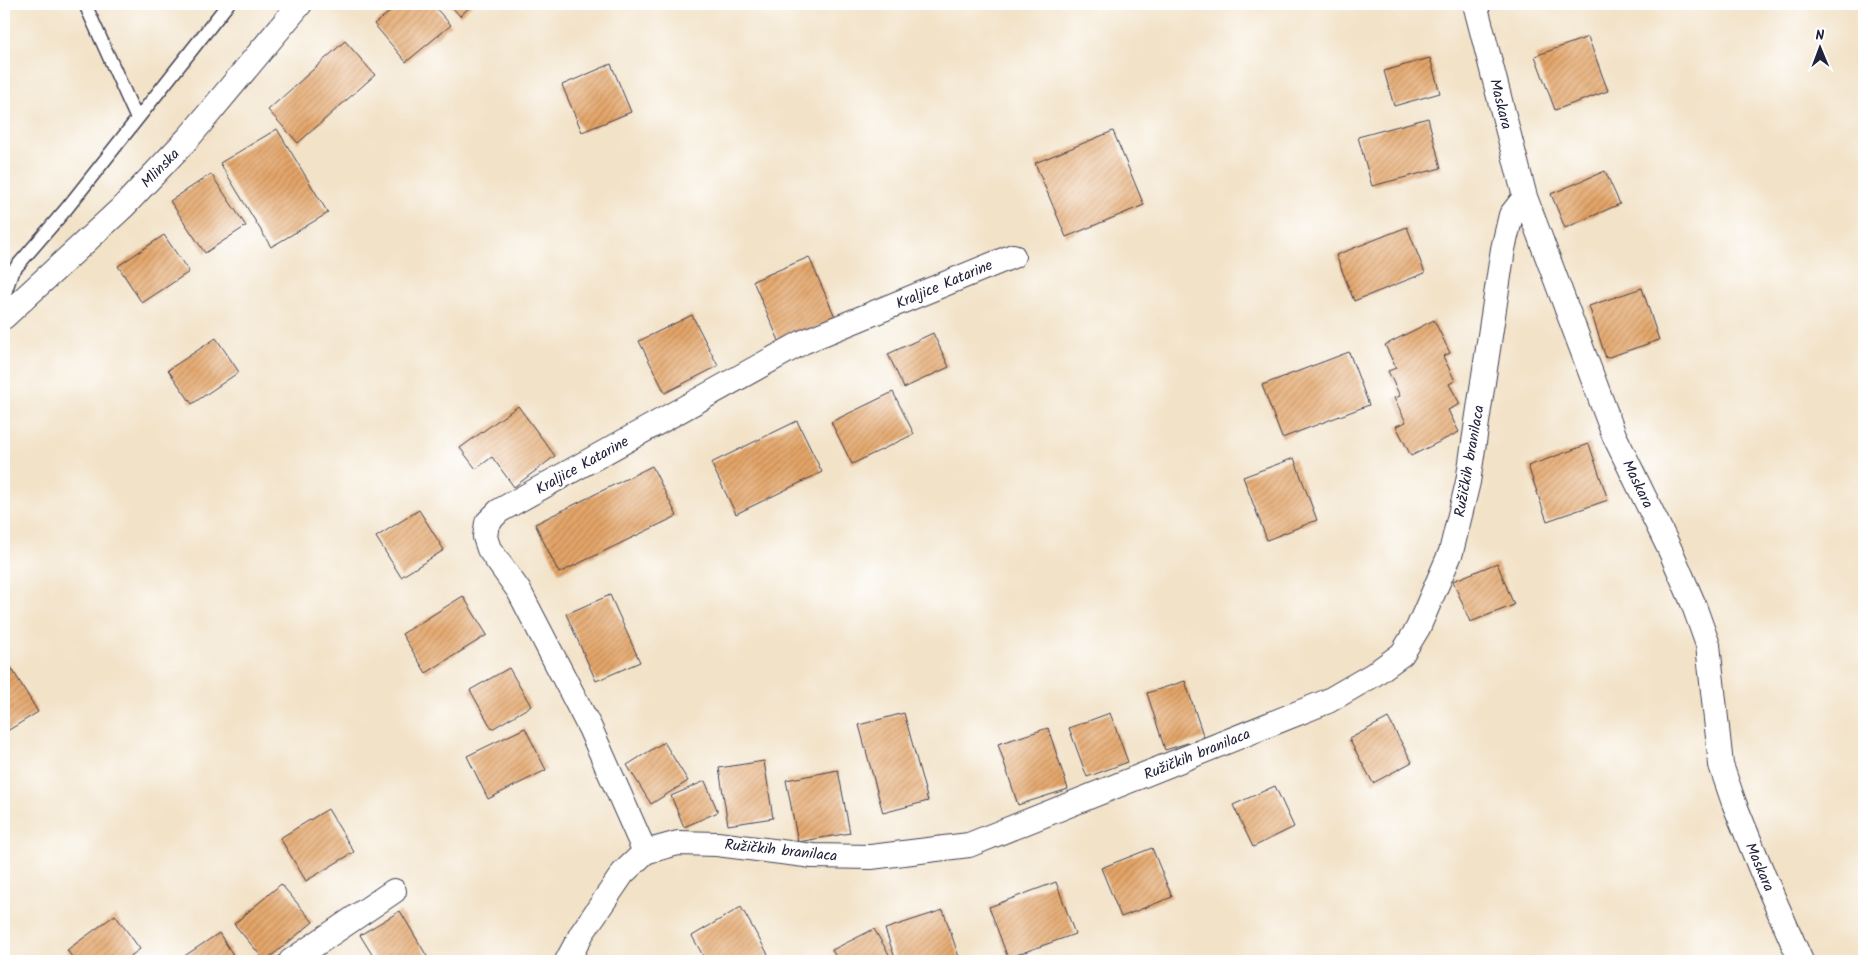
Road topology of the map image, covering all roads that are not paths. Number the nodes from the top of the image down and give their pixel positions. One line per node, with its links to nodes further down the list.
1 (85, 4): 5 (lane)
2 (228, 4): 5 (lane)
3 (300, 4): 9 (street, Mlinska)
4 (1476, 4): 6 (street, Maskara)
5 (137, 119): 8 (lane)
6 (1525, 197): 10 (street, Ružičkih branilaca); 14 (street, Maskara)
7 (1013, 256): 10 (street, Kraljice Katarine)
8 (4, 296)
9 (4, 317)
10 (645, 852): 13 (street, Ružičkih branilaca)
11 (394, 891): 12 (street)
12 (291, 961)
13 (567, 961)
14 (1801, 961)

